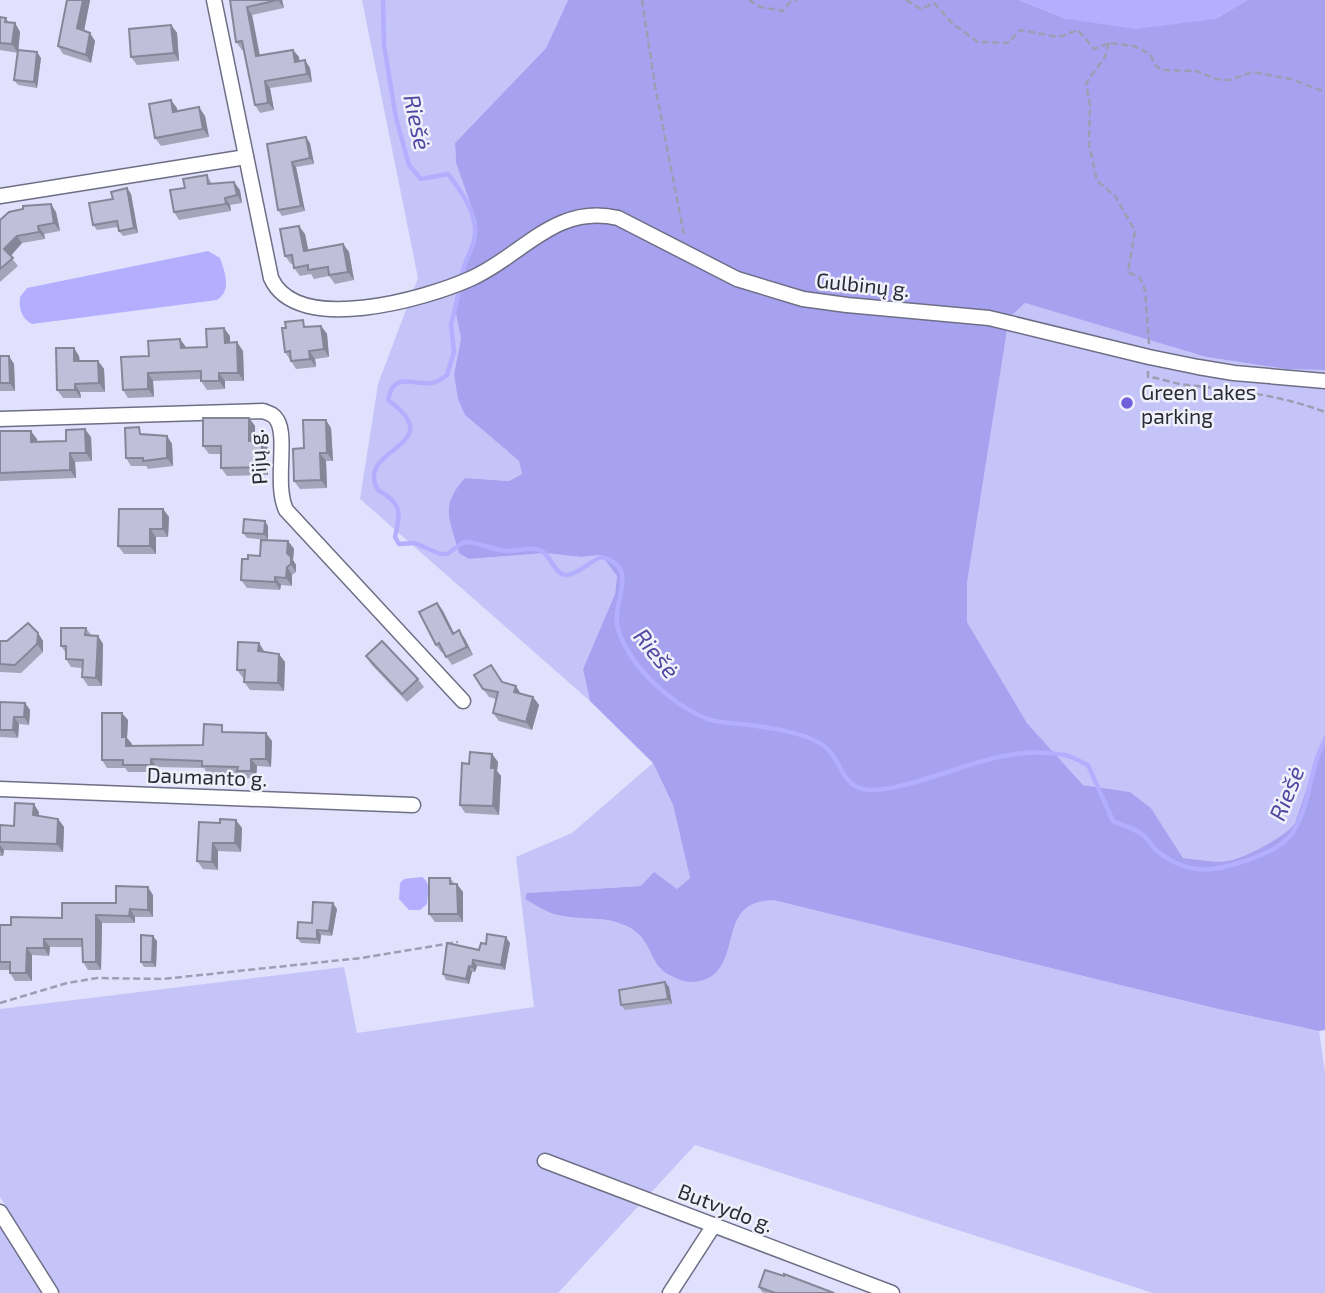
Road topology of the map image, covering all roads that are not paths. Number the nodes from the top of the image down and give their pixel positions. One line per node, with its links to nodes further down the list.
1 (214, 0): 2 (street)
2 (246, 157): 3 (street); 4 (street, Gulbinų g.)
3 (0, 196)
4 (1325, 381)
5 (0, 419): 6 (street, Pijų g.)
6 (463, 701)
7 (0, 789): 8 (street, Daumanto g.)
8 (412, 805)
9 (545, 1161): 11 (street, Butvydo g.)
10 (0, 1212): 12 (street)
11 (713, 1225): 13 (street); 14 (street, Butvydo g.)
12 (51, 1293)
13 (670, 1293)
14 (892, 1293)

